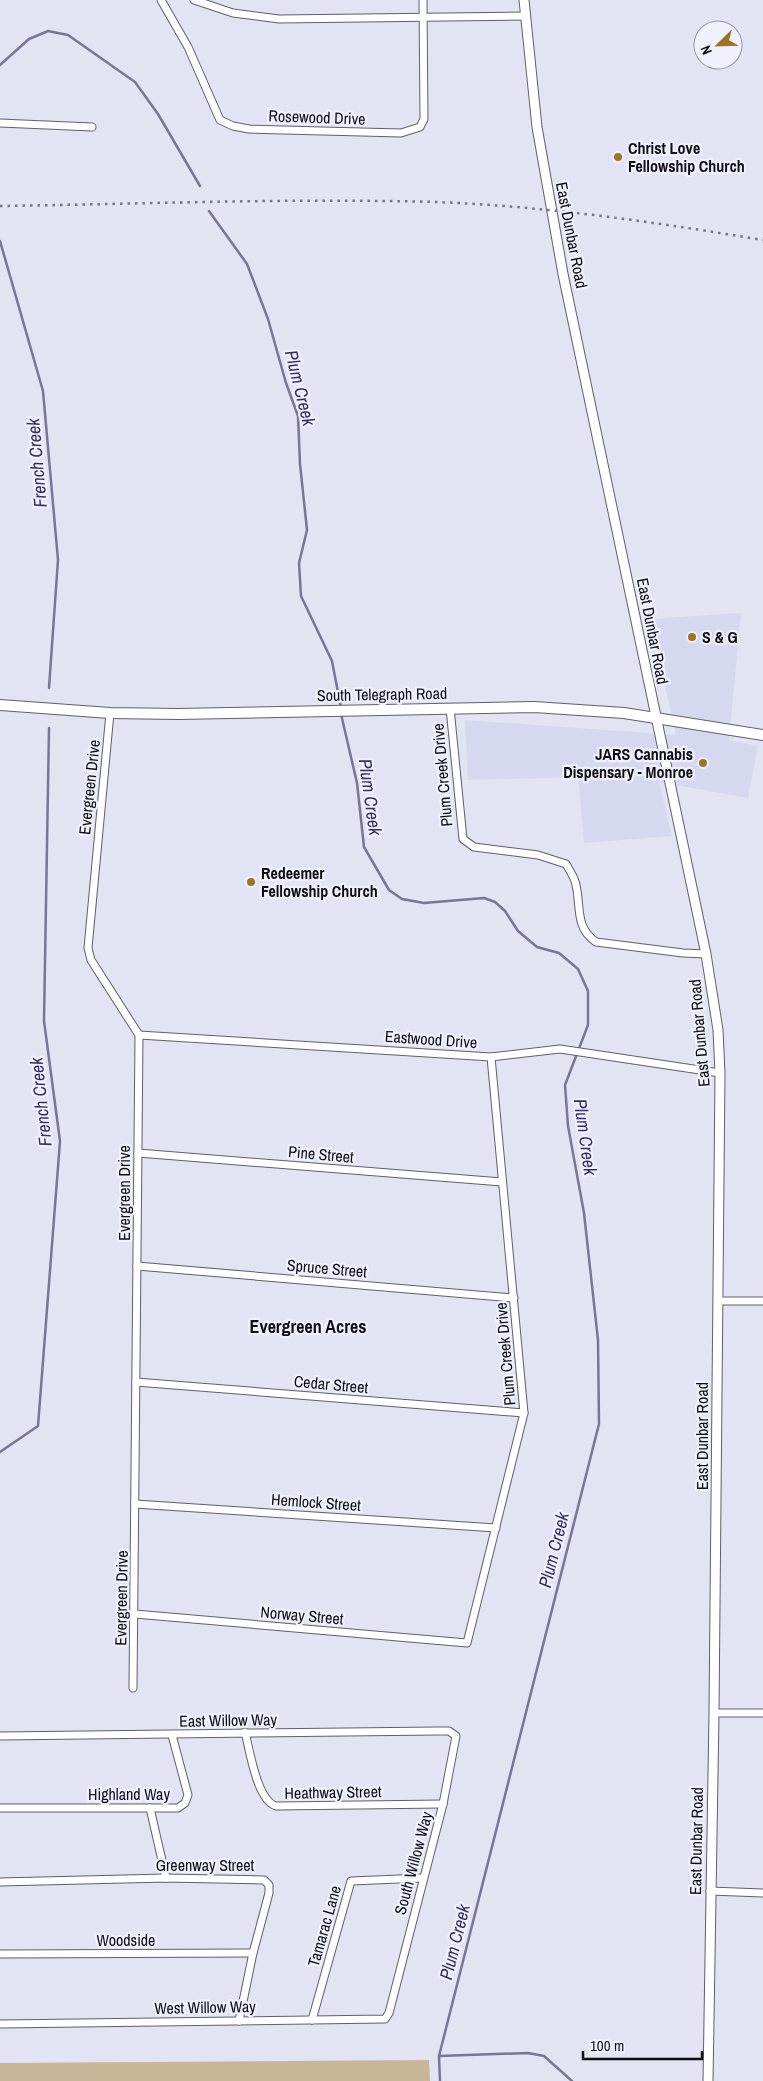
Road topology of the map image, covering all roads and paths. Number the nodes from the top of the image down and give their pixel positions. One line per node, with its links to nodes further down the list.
1 (161, 0): 5 (street, Rosewood Drive)
2 (194, 0): 5 (street)
3 (423, 0): 5 (street, Rosewood Drive)
4 (524, 0): 6 (street, East Dunbar Road)
5 (424, 16): 6 (street)
6 (526, 16): 12 (street, East Dunbar Road)
7 (0, 123): 8 (street)
8 (92, 127)
9 (0, 705): 11 (main road, South Telegraph Road)
10 (450, 708): 11 (main road, South Telegraph Road); 12 (main road, South Telegraph Road); 14 (street, Plum Creek Drive)
11 (110, 713): 15 (street, Evergreen Drive)
12 (655, 717): 13 (main road, South Telegraph Road); 14 (street, East Dunbar Road)
13 (763, 735)
14 (706, 954): 17 (street, East Dunbar Road)
15 (139, 1035): 16 (street, Eastwood Drive); 18 (street, Evergreen Drive)
16 (491, 1057): 17 (street, Eastwood Drive); 19 (street, Plum Creek Drive)
17 (720, 1073): 22 (street, East Dunbar Road)
18 (138, 1153): 19 (street, Pine Street); 20 (street, Evergreen Drive)
19 (502, 1182): 21 (street, Plum Creek Drive)
20 (137, 1266): 21 (street, Spruce Street); 24 (street, Evergreen Drive)
21 (514, 1298): 25 (street, Plum Creek Drive)
22 (718, 1301): 23 (street); 32 (street, East Dunbar Road)
23 (763, 1301)
24 (136, 1382): 25 (street, Cedar Street); 26 (street, Evergreen Drive)
25 (524, 1414): 27 (street, Plum Creek Drive)
26 (135, 1504): 27 (street, Hemlock Street); 28 (street, Evergreen Drive)
27 (496, 1528): 29 (street, Plum Creek Drive)
28 (135, 1614): 29 (street, Norway Street); 30 (street, Evergreen Drive)
29 (468, 1643)
30 (133, 1688)
31 (763, 1712): 32 (street)
32 (714, 1713): 43 (street, East Dunbar Road)
33 (245, 1732): 34 (street, East Willow Way); 36 (street, East Willow Way); 37 (street, Heathway Street)
34 (172, 1735): 35 (street, East Willow Way); 39 (street, Highland Way)
35 (0, 1736)
36 (456, 1736): 37 (street, South Willow Way)
37 (443, 1804): 41 (street, South Willow Way)
38 (0, 1808): 39 (street, Highland Way)
39 (150, 1808): 40 (street)
40 (166, 1878): 42 (street, Greenway Street); 45 (street, Greenway Street)
41 (423, 1878): 47 (street, South Willow Way); 48 (street, Tamarac Lane)
42 (0, 1882)
43 (710, 1892): 44 (street); 51 (street, East Dunbar Road)
44 (763, 1893)
45 (253, 1953): 46 (street, Woodside); 49 (street, Greenway Street)
46 (0, 1954)
47 (394, 1996): 48 (street, West Willow Way)
48 (312, 2020): 49 (street, West Willow Way)
49 (239, 2021): 50 (street, West Willow Way)
50 (0, 2024)
51 (708, 2081)

